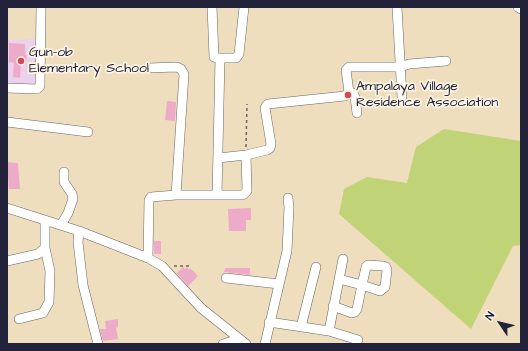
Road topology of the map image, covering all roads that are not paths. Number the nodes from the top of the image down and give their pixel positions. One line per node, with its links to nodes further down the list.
1 (41, 7): 11 (street)
2 (212, 7): 7 (street)
3 (244, 7): 7 (street)
4 (397, 7): 9 (street)
5 (518, 7): 6 (street)
6 (521, 9)
7 (220, 58): 18 (street)
8 (446, 61): 9 (street)
9 (400, 67): 12 (street); 13 (street)
10 (148, 68): 20 (street)
11 (7, 88)
12 (349, 92): 14 (street); 17 (street)
13 (402, 97)
14 (357, 113)
15 (7, 122): 16 (street)
16 (88, 132)
17 (246, 155): 18 (street); 21 (street)
18 (218, 158): 21 (street)
19 (64, 172): 25 (street)
20 (176, 195): 21 (street); 28 (street)
21 (217, 195)
22 (288, 198): 34 (street)
23 (7, 208): 24 (street)
24 (45, 220): 25 (street); 27 (street)
25 (61, 225): 26 (street)
26 (79, 231): 28 (street); 42 (street)
27 (45, 248): 30 (street); 36 (street)
28 (148, 258): 41 (street)
29 (343, 259): 33 (street)
30 (7, 261)
31 (316, 268): 38 (street)
32 (226, 278): 34 (street)
33 (339, 279): 35 (street); 35 (street)
34 (279, 284): 37 (street)
35 (333, 306): 39 (street)
36 (19, 320)
37 (269, 322): 38 (street); 44 (street)
38 (301, 327): 39 (street)
39 (329, 331): 40 (street)
40 (358, 340)
41 (242, 341): 43 (street)
42 (98, 344)
43 (223, 344)
44 (265, 344)

